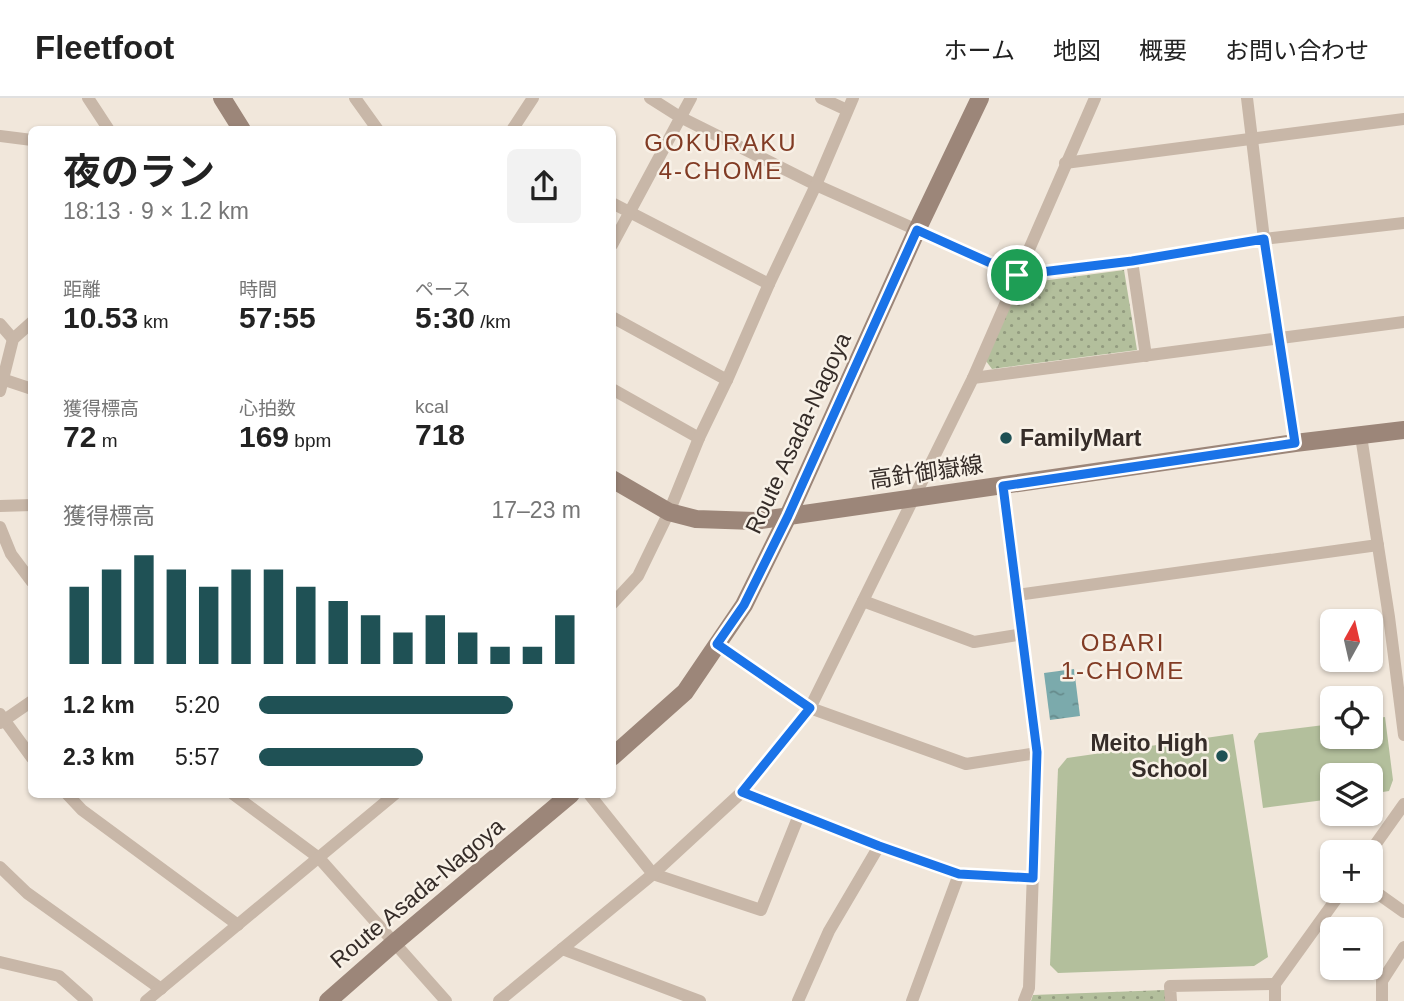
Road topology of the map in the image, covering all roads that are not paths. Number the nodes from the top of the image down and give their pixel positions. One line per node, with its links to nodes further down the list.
1 (88, 98): 14 (street)
2 (222, 98): 15 (main road)
3 (355, 98): 16 (street)
4 (533, 98): 17 (street)
5 (650, 98): 12 (street)
6 (691, 98): 12 (street)
7 (821, 98): 11 (street)
8 (980, 98): 26 (main road, Route Asada-Nagoya)
9 (1095, 98): 21 (street)
10 (1247, 98): 19 (street)
11 (850, 104): 22 (street)
12 (680, 117): 22 (street); 24 (street)
13 (1404, 120): 19 (street)
14 (106, 126)
15 (240, 126)
16 (375, 126)
17 (515, 126)
18 (0, 136): 20 (street)
19 (1252, 139): 21 (street); 28 (street)
20 (28, 140)
21 (1065, 163): 30 (street)
22 (816, 186): 26 (street); 31 (street)
23 (616, 205): 24 (street)
24 (630, 214): 27 (street); 31 (street)
25 (1404, 223): 28 (street)
26 (917, 230): 30 (street); 54 (main road, Route Asada-Nagoya)
27 (616, 238)
28 (1264, 239): 29 (street); 37 (street)
29 (1132, 261): 30 (street); 38 (street)
30 (1017, 275): 39 (street)
31 (769, 284): 40 (street)
32 (616, 319): 40 (street)
33 (1404, 322): 37 (street)
34 (0, 324): 36 (street)
35 (28, 326): 36 (street)
36 (13, 339): 41 (street)
37 (1278, 339): 38 (street); 47 (street)
38 (1146, 356): 39 (street)
39 (973, 378): 50 (street)
40 (727, 380): 46 (street)
41 (1, 385): 42 (street)
42 (28, 389)
43 (616, 391): 46 (street)
44 (1404, 430): 45 (main road, 高針御嶽線)
45 (1361, 436): 47 (main road, 高針御嶽線); 56 (street)
46 (699, 438): 53 (street)
47 (1295, 443): 49 (main road, 高針御嶽線)
48 (616, 481): 53 (main road, 高針御嶽線)
49 (1003, 486): 50 (main road, 高針御嶽線); 58 (street)
50 (914, 498): 54 (main road, 高針御嶽線); 60 (street)
51 (28, 505): 52 (street)
52 (0, 506)
53 (668, 512): 54 (main road, 高針御嶽線); 59 (street)
54 (788, 516): 64 (main road, Route Asada-Nagoya)
55 (0, 527): 57 (street)
56 (1378, 545): 58 (street); 62 (street)
57 (28, 576)
58 (1017, 595): 63 (street)
59 (616, 600)
60 (863, 601): 63 (street); 66 (street)
61 (1404, 615): 62 (street)
62 (1389, 617): 68 (street)
63 (1023, 634): 69 (street)
64 (717, 644): 66 (street); 71 (main road, Route Asada-Nagoya)
65 (28, 703): 67 (street)
66 (810, 708): 69 (street); 72 (street)
67 (1, 720): 70 (street)
68 (1404, 734)
69 (1037, 752): 86 (street)
70 (28, 753)
71 (616, 753)
72 (742, 792): 79 (street); 84 (street)
73 (70, 798): 90 (street)
74 (238, 798): 82 (street)
75 (390, 798): 82 (street)
76 (565, 798): 91 (main road, Route Asada-Nagoya)
77 (592, 798): 84 (street)
78 (1404, 804): 80 (street)
79 (799, 815): 81 (street); 84 (street)
80 (1378, 840)
81 (879, 846): 85 (street); 103 (street)
82 (319, 858): 90 (street); 91 (street)
83 (0, 867): 96 (street)
84 (653, 874): 93 (street)
85 (959, 874): 86 (street); 104 (street)
86 (1033, 878): 105 (street)
87 (1383, 897): 89 (street)
88 (1333, 903): 95 (street)
89 (1404, 912)
90 (238, 925): 96 (street)
91 (394, 943): 100 (main road, Route Asada-Nagoya); 101 (street)
92 (1404, 947): 108 (street)
93 (562, 949): 97 (street); 102 (street)
94 (0, 962): 98 (street)
95 (1275, 984): 106 (street); 107 (street)
96 (161, 989): 99 (street)
97 (691, 999)
98 (87, 1001)
99 (146, 1001)
100 (328, 1001)
101 (446, 1001)
102 (499, 1001)
103 (798, 1001)
104 (912, 1001)
105 (1024, 1001)
106 (1171, 1001)
107 (1275, 1001)
108 (1382, 1001)

